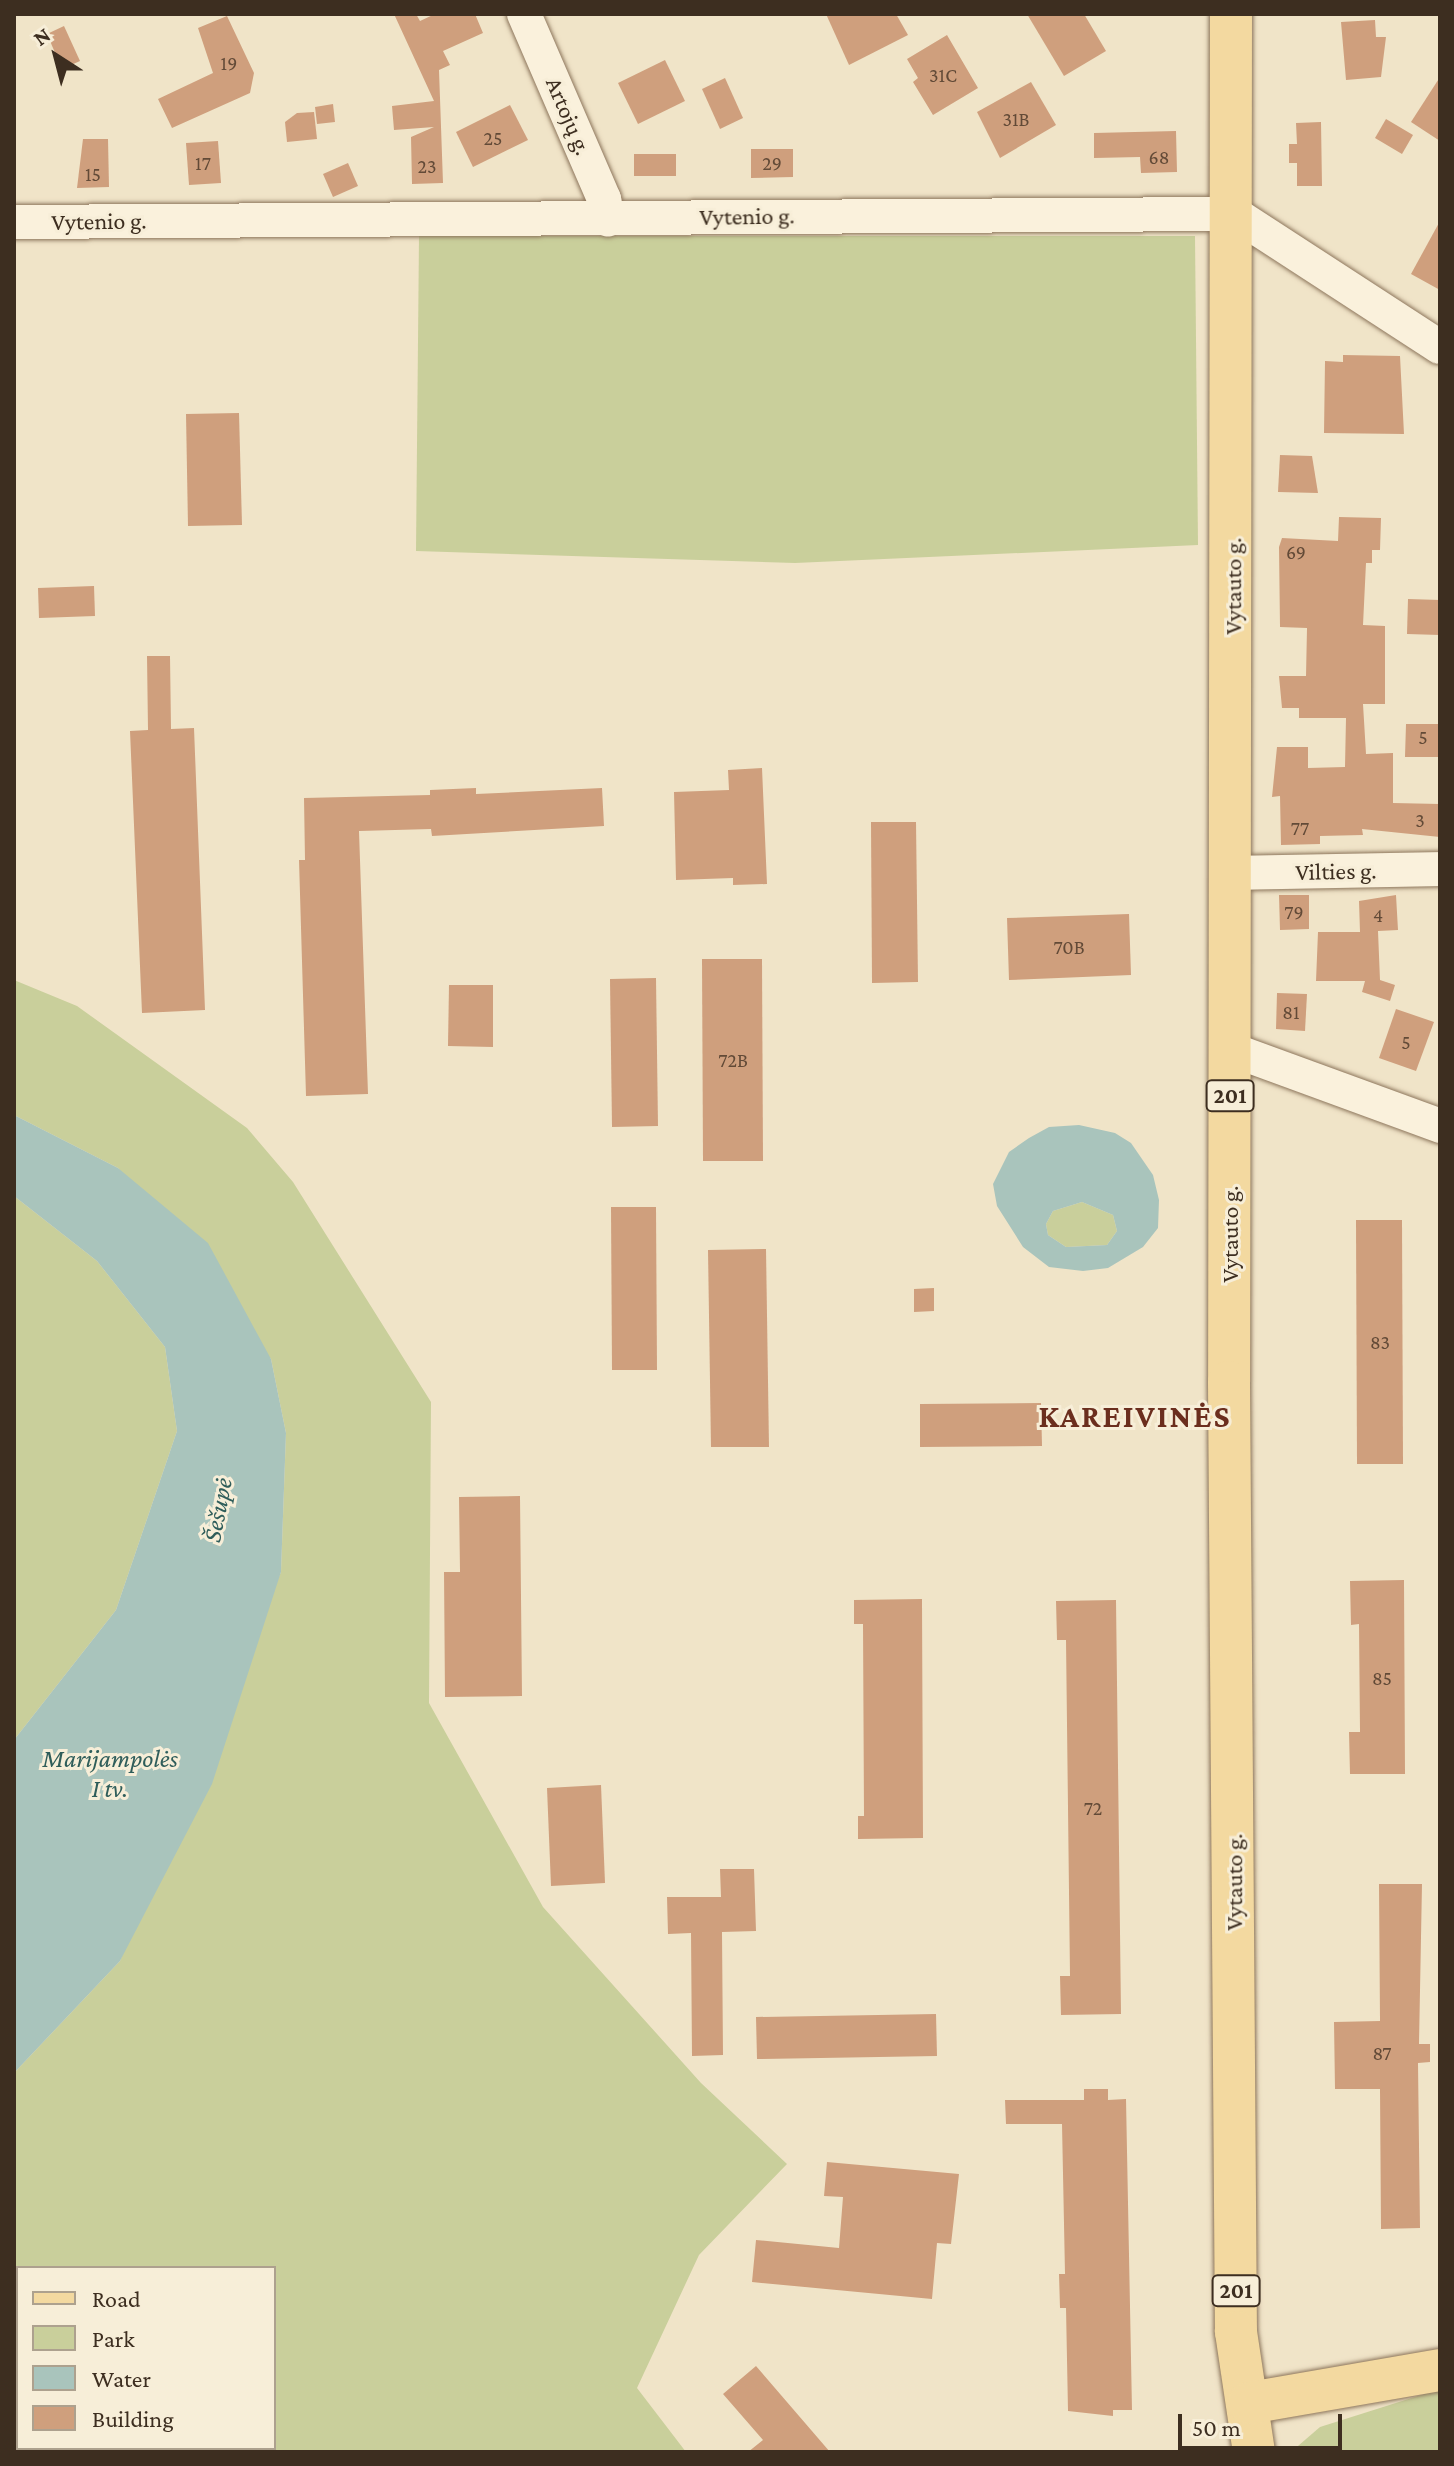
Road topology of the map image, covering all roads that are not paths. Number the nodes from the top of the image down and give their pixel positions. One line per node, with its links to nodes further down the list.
1 (524, 14): 4 (street, Artojų g.)
2 (1231, 14): 3 (main road, Vytauto g. / 201)
3 (1235, 214): 4 (street, Vytenio g.); 6 (street); 8 (main road, Vytauto g. / 201)
4 (608, 220): 5 (street, Vytenio g.)
5 (14, 222)
6 (1440, 347)
7 (1440, 869): 8 (street, Vilties g.)
8 (1232, 873): 9 (main road, Vytauto g. / 201)
9 (1230, 1049): 10 (street); 12 (main road, Vytauto g. / 201)
10 (1440, 1126)
11 (1440, 2370): 12 (main road)
12 (1249, 2403): 13 (main road, Vytauto g. / 201)
13 (1254, 2452)

